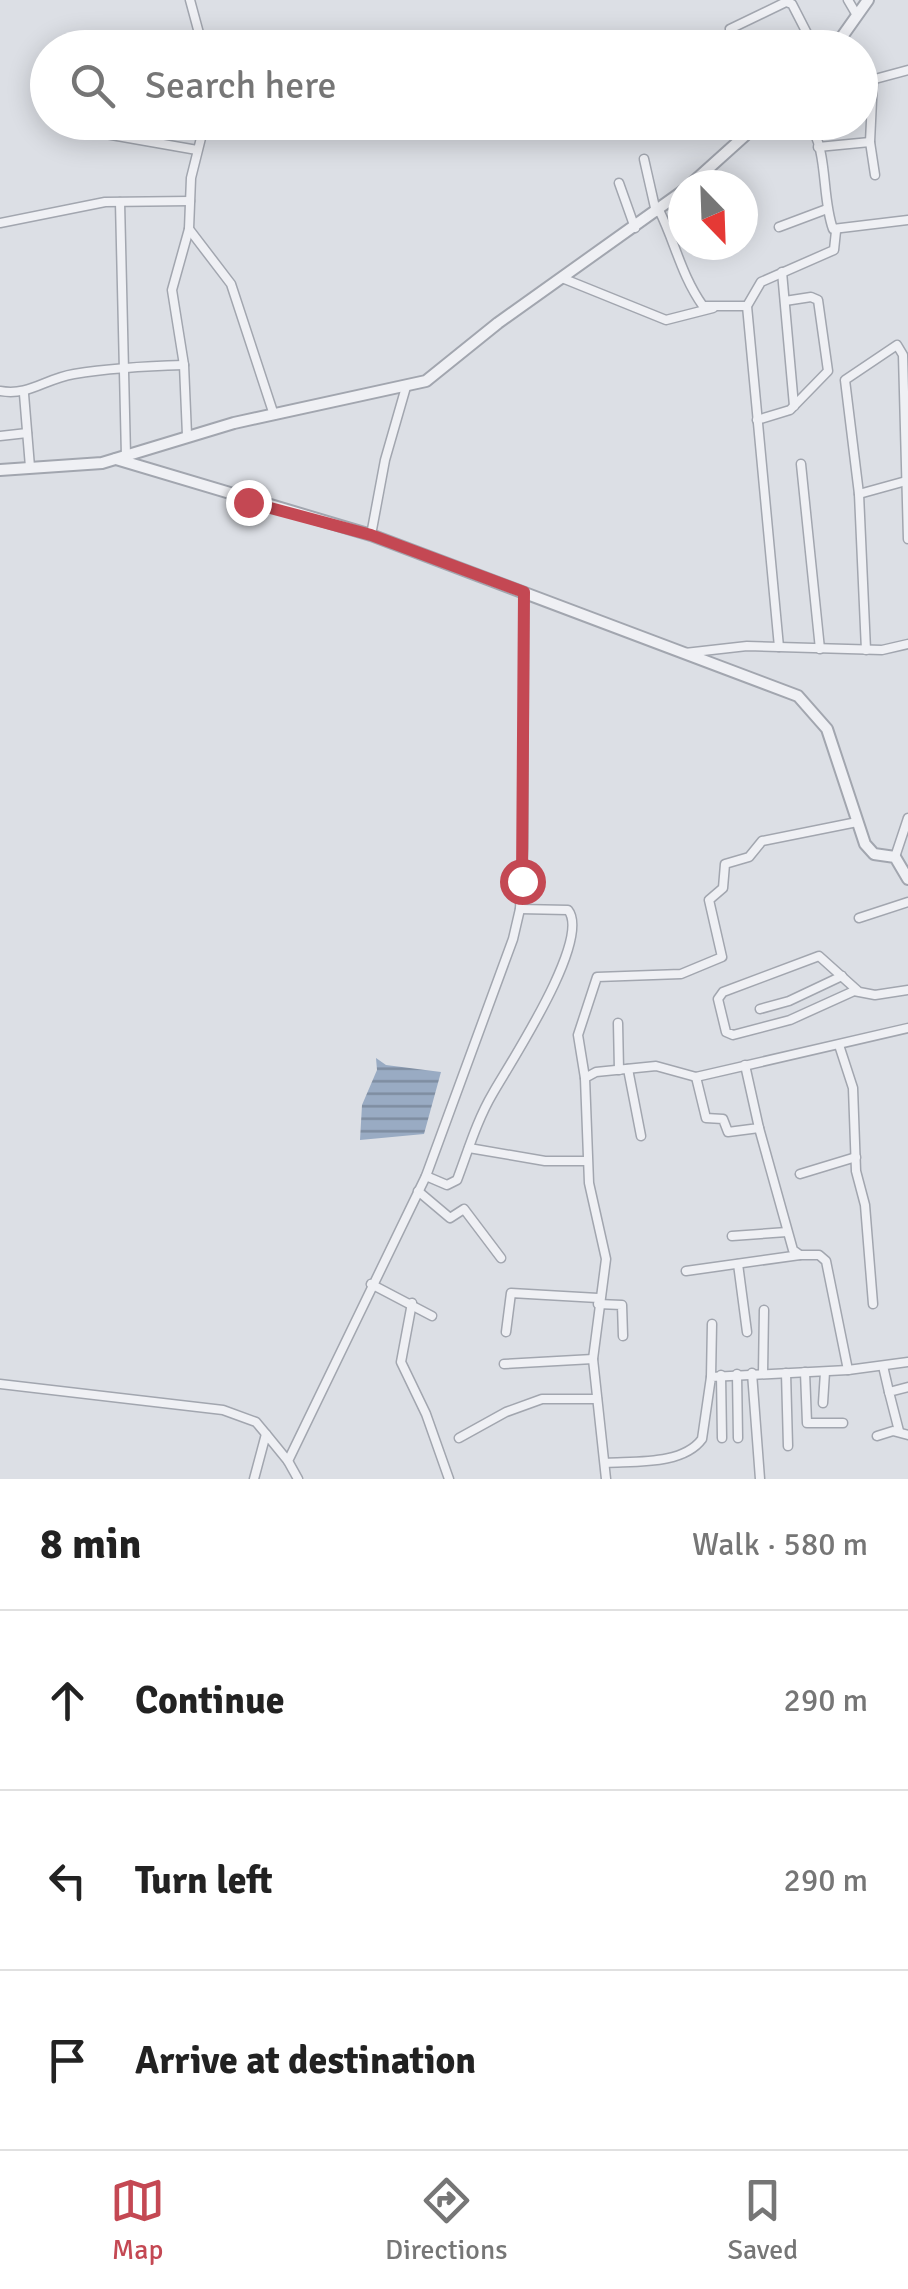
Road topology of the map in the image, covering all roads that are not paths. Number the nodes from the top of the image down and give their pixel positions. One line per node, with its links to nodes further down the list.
1 (190, 0): 5 (street)
2 (848, 0): 4 (street)
3 (868, 0): 4 (street)
4 (855, 12): 8 (street)
5 (198, 30)
6 (731, 30): 7 (street)
7 (805, 30)
8 (844, 30)
9 (908, 70): 10 (street)
10 (878, 78)
11 (140, 140): 17 (street)
12 (199, 140): 17 (street)
13 (740, 140): 19 (street)
14 (815, 140): 16 (street)
15 (870, 142): 16 (street); 20 (street)
16 (818, 147): 25 (street)
17 (196, 150): 22 (street)
18 (644, 159): 26 (street)
19 (707, 170)
20 (875, 175)
21 (619, 183): 30 (street)
22 (190, 201): 23 (street); 31 (street)
23 (120, 202): 28 (street); 41 (street)
24 (668, 203): 26 (street)
25 (827, 209): 29 (street); 32 (street)
26 (657, 211): 30 (street); 37 (street)
27 (908, 220): 32 (street)
28 (0, 224)
29 (779, 227)
30 (635, 228): 34 (street)
31 (190, 230): 40 (street); 46 (street)
32 (836, 230): 33 (street)
33 (782, 272): 35 (street); 36 (street)
34 (562, 278): 37 (street); 42 (street)
35 (784, 301): 45 (street); 45 (street)
36 (747, 306): 37 (street); 47 (street)
37 (713, 308)
38 (908, 341): 39 (street)
39 (897, 344): 55 (street); 56 (street)
40 (184, 364): 41 (street); 49 (street)
41 (124, 369): 44 (street); 51 (street)
42 (406, 387): 46 (street); 57 (street)
43 (0, 391): 44 (street)
44 (24, 394): 48 (street)
45 (794, 406): 47 (street)
46 (274, 415): 49 (street)
47 (756, 420): 61 (street)
48 (26, 434): 50 (street); 53 (street)
49 (187, 435): 51 (street)
50 (0, 436)
51 (121, 458): 53 (street); 57 (street)
52 (801, 464): 62 (street)
53 (30, 467): 54 (street)
54 (0, 470)
55 (906, 481): 56 (street); 58 (street)
56 (859, 494): 63 (street)
57 (371, 535): 59 (street)
58 (908, 540)
59 (524, 592): 64 (street); 71 (street)
60 (908, 644): 63 (street)
61 (779, 647): 62 (street); 64 (street)
62 (820, 649): 63 (street)
63 (866, 650)
64 (684, 653): 66 (street)
65 (908, 818): 67 (street)
66 (857, 822): 67 (street); 83 (street)
67 (895, 855): 68 (street); 69 (street)
68 (908, 855)
69 (908, 879)
70 (908, 902): 72 (street)
71 (520, 910): 86 (street); 90 (street)
72 (859, 918)
73 (842, 976): 75 (street); 75 (street); 76 (street)
74 (908, 990): 75 (street)
75 (858, 991)
76 (760, 1009)
77 (618, 1023): 81 (street)
78 (908, 1028): 79 (street)
79 (839, 1044): 80 (street); 87 (street)
80 (744, 1065): 82 (street); 84 (street)
81 (624, 1069): 82 (street); 83 (street); 85 (street)
82 (696, 1077): 84 (street)
83 (584, 1078): 88 (street)
84 (759, 1128): 92 (street)
85 (641, 1136)
86 (470, 1148): 88 (street); 90 (street)
87 (856, 1157): 89 (street); 101 (street)
88 (587, 1161): 99 (street)
89 (800, 1174)
90 (426, 1176): 91 (street)
91 (418, 1191): 95 (street); 98 (street)
92 (787, 1232): 93 (street); 94 (street)
93 (732, 1236)
94 (800, 1256): 96 (street); 112 (street)
95 (500, 1258)
96 (738, 1264): 97 (street); 106 (street)
97 (686, 1271)
98 (371, 1284): 100 (street); 137 (street)
99 (598, 1301): 105 (street); 107 (street); 108 (street)
100 (412, 1303): 103 (street); 141 (street)
101 (874, 1304)
102 (764, 1310): 116 (street)
103 (432, 1316)
104 (712, 1324): 120 (street)
105 (506, 1332)
106 (747, 1332)
107 (622, 1336)
108 (593, 1359): 110 (street); 124 (street)
109 (908, 1362): 111 (street)
110 (504, 1364)
111 (883, 1366): 112 (street); 123 (street)
112 (848, 1370): 115 (street)
113 (786, 1372): 114 (street); 116 (street); 136 (street)
114 (805, 1372): 115 (street); 126 (street)
115 (825, 1372): 125 (street)
116 (763, 1373): 118 (street)
117 (737, 1374): 118 (street); 119 (street); 127 (street)
118 (752, 1374): 128 (street)
119 (721, 1375): 120 (street); 129 (street)
120 (711, 1377): 138 (street)
121 (0, 1384): 131 (street)
122 (908, 1388): 123 (street)
123 (889, 1392): 130 (street)
124 (597, 1400): 133 (street); 138 (street)
125 (824, 1403)
126 (843, 1423)
127 (738, 1426): 128 (street); 129 (street); 135 (street)
128 (754, 1426): 143 (street)
129 (722, 1427): 134 (street)
130 (904, 1433): 132 (street)
131 (266, 1434): 137 (street); 139 (street)
132 (877, 1436)
133 (459, 1438)
134 (722, 1438)
135 (738, 1438)
136 (788, 1446)
137 (288, 1461): 140 (street)
138 (606, 1463): 142 (street)
139 (254, 1479)
140 (298, 1479)
141 (449, 1479)
142 (606, 1479)
143 (760, 1479)

